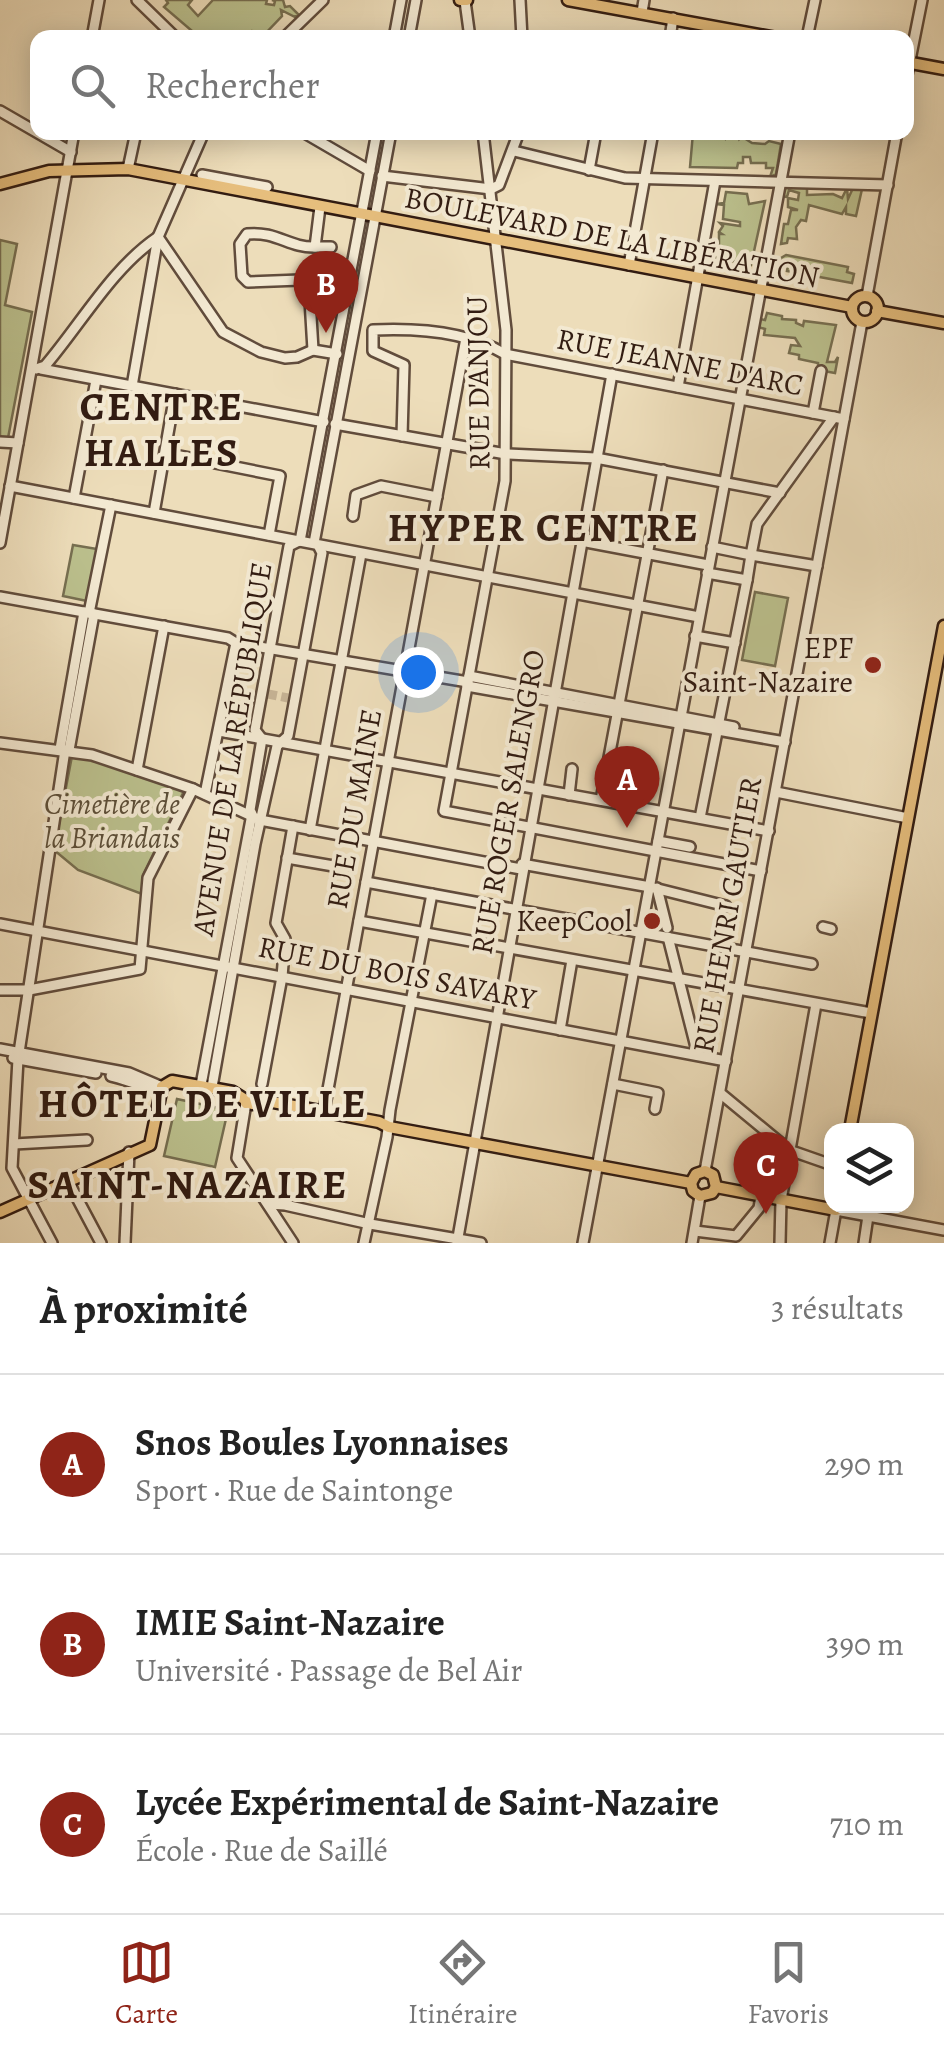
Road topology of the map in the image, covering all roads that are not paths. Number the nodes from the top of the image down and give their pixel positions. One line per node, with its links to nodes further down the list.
1 (99, 0): 14 (street)
2 (137, 0): 15 (street)
3 (323, 0): 16 (street)
4 (402, 0): 17 (street)
5 (416, 0): 18 (street)
6 (464, 0): 19 (street)
7 (520, 0): 20 (street)
8 (568, 0): 12 (main road)
9 (600, 0): 12 (main road)
10 (815, 0): 23 (street)
11 (922, 0): 24 (street)
12 (640, 8): 13 (main road)
13 (674, 18): 21 (street); 22 (main road)
14 (93, 30)
15 (168, 30)
16 (292, 30)
17 (396, 30)
18 (410, 30)
19 (469, 30)
20 (522, 30)
21 (672, 30)
22 (719, 30)
23 (809, 30)
24 (914, 35)
25 (914, 63): 26 (main road)
26 (944, 69)
27 (0, 111): 28 (street)
28 (30, 128)
29 (50, 140): 43 (street)
30 (73, 140): 43 (street)
31 (134, 140): 44 (street)
32 (200, 140): 51 (street)
33 (317, 140): 47 (street)
34 (376, 140): 47 (street, AVENUE DE LA RÉPUBLIQUE)
35 (389, 140): 49 (street, AVENUE DE LA RÉPUBLIQUE)
36 (484, 140): 57 (street, RUE D'ANJOU)
37 (517, 140): 42 (street)
38 (595, 140): 46 (street)
39 (651, 140): 50 (street)
40 (788, 140): 53 (street)
41 (896, 140): 55 (street)
42 (514, 151): 46 (street); 57 (street)
43 (71, 152): 45 (street)
44 (128, 169): 45 (main road, BOULEVARD DE LA LIBÉRATION); 51 (main road, BOULEVARD DE LA LIBÉRATION)
45 (68, 170): 54 (main road, BOULEVARD DE LA LIBÉRATION); 77 (street)
46 (589, 170): 50 (street)
47 (370, 171): 59 (street, AVENUE DE LA RÉPUBLIQUE)
48 (202, 175): 56 (street)
49 (382, 176): 57 (street); 60 (street, AVENUE DE LA RÉPUBLIQUE)
50 (644, 179): 52 (street); 65 (street)
51 (181, 180): 58 (main road, BOULEVARD DE LA LIBÉRATION); 61 (street)
52 (715, 181): 53 (street); 66 (street)
53 (780, 182): 55 (street); 67 (street)
54 (0, 184)
55 (888, 185): 68 (street)
56 (268, 187)
57 (491, 190): 62 (street, RUE D'ANJOU)
58 (320, 208): 59 (main road, BOULEVARD DE LA LIBÉRATION); 64 (street)
59 (362, 216): 60 (main road, BOULEVARD DE LA LIBÉRATION); 75 (street, AVENUE DE LA RÉPUBLIQUE)
60 (380, 219): 62 (main road, BOULEVARD DE LA LIBÉRATION); 87 (street, AVENUE DE LA RÉPUBLIQUE)
61 (158, 237): 74 (street); 77 (street); 81 (street)
62 (498, 241): 65 (main road, BOULEVARD DE LA LIBÉRATION); 76 (street, RUE D'ANJOU)
63 (332, 246): 64 (street)
64 (315, 247): 74 (street)
65 (629, 265): 66 (main road, BOULEVARD DE LA LIBÉRATION)
66 (698, 278): 67 (main road, BOULEVARD DE LA LIBÉRATION); 82 (street)
67 (760, 290): 69 (main road, BOULEVARD DE LA LIBÉRATION); 84 (street)
68 (867, 296): 69 (main road); 70 (main road)
69 (852, 307): 71 (main road)
70 (877, 311): 71 (main road); 72 (main road)
71 (862, 322): 86 (street, RUE HENRI GAUTIER)
72 (944, 323)
73 (466, 338): 76 (street, RUE JEANNE D'ARC); 88 (street, RUE JEANNE D'ARC); 91 (street, RUE DU MAINE)
74 (313, 350): 75 (street)
75 (337, 354): 87 (street, AVENUE DE LA RÉPUBLIQUE)
76 (505, 354): 79 (street, RUE JEANNE D'ARC); 93 (street, RUE D'ANJOU)
77 (36, 369): 80 (street); 90 (street)
78 (821, 371): 85 (street)
79 (612, 374): 82 (street, RUE JEANNE D'ARC); 94 (street, RUE ROGER SALENGRO)
80 (96, 380): 81 (street); 100 (street)
81 (132, 386): 83 (street)
82 (678, 387): 84 (street, RUE JEANNE D'ARC)
83 (176, 394): 87 (street); 92 (street)
84 (740, 399): 85 (street, RUE JEANNE D'ARC); 96 (street)
85 (813, 413): 86 (street, RUE JEANNE D'ARC)
86 (840, 418): 98 (street); 115 (street, RUE HENRI GAUTIER)
87 (330, 423): 88 (street); 106 (street, AVENUE DE LA RÉPUBLIQUE); 109 (street, AVENUE DE LA RÉPUBLIQUE)
88 (402, 436): 91 (street)
89 (0, 442): 90 (street)
90 (18, 442): 97 (street)
91 (447, 444): 93 (street); 99 (street, RUE DU MAINE)
92 (172, 454): 102 (street); 105 (street)
93 (506, 454): 94 (street); 117 (street, RUE D'ANJOU)
94 (596, 458): 95 (street); 107 (street, RUE ROGER SALENGRO)
95 (663, 470): 96 (street); 112 (street)
96 (723, 482): 98 (street); 110 (street)
97 (10, 486): 100 (street); 104 (street)
98 (780, 493): 113 (street)
99 (437, 497): 103 (street); 114 (street, RUE DU MAINE)
100 (74, 498): 101 (street)
101 (112, 505): 102 (street); 122 (street)
102 (154, 513): 105 (street)
103 (352, 516)
104 (1, 529): 108 (street)
105 (269, 535): 106 (street)
106 (300, 541): 109 (street); 129 (street, AVENUE DE LA RÉPUBLIQUE)
107 (581, 541): 112 (street); 119 (street, RUE ROGER SALENGRO)
108 (0, 543)
109 (316, 544): 111 (street); 130 (street, AVENUE DE LA RÉPUBLIQUE)
110 (712, 547): 113 (street); 116 (street)
111 (361, 554): 114 (street); 131 (street)
112 (646, 554): 116 (street); 121 (street)
113 (752, 554): 115 (street); 118 (street)
114 (424, 566): 117 (street); 132 (street, RUE DU MAINE)
115 (817, 566): 140 (street, RUE HENRI GAUTIER)
116 (708, 569): 118 (street); 123 (street)
117 (487, 578): 119 (street); 133 (street, RUE D'ANJOU)
118 (747, 580): 128 (street)
119 (572, 594): 121 (street); 134 (street, RUE ROGER SALENGRO)
120 (0, 597): 122 (street)
121 (636, 606): 123 (street); 135 (street)
122 (92, 613): 124 (street); 144 (street)
123 (699, 617): 126 (street)
124 (164, 626): 127 (street); 147 (street)
125 (944, 626): 157 (main road)
126 (695, 636): 128 (street); 136 (street)
127 (236, 643): 129 (street); 138 (street)
128 (735, 643): 137 (street)
129 (270, 649): 130 (street); 139 (street, AVENUE DE LA RÉPUBLIQUE)
130 (304, 656): 131 (street); 141 (street, AVENUE DE LA RÉPUBLIQUE)
131 (342, 662): 132 (street); 143 (street)
132 (405, 671): 133 (street); 145 (street, RUE DU MAINE)
133 (468, 682): 134 (street); 148 (street, RUE D'ANJOU)
134 (553, 697): 135 (street); 150 (street, RUE ROGER SALENGRO)
135 (618, 708): 136 (street); 154 (street)
136 (680, 720): 137 (street); 155 (street)
137 (718, 727): 140 (street); 156 (street)
138 (220, 731): 139 (street); 152 (street)
139 (262, 739): 141 (street); 158 (street, AVENUE DE LA RÉPUBLIQUE)
140 (785, 739): 151 (street, RUE HENRI GAUTIER)
141 (279, 742): 143 (street); 158 (street, AVENUE DE LA RÉPUBLIQUE)
142 (0, 743): 144 (street)
143 (326, 746): 145 (street); 161 (street)
144 (65, 750): 147 (street); 178 (street)
145 (388, 762): 148 (street); 163 (street, RUE DU MAINE)
146 (572, 769): 153 (street)
147 (137, 770): 149 (street)
148 (454, 774): 150 (street); 160 (street, RUE D'ANJOU)
149 (193, 789): 152 (street); 182 (street)
150 (536, 789): 153 (street); 160 (street, RUE ROGER SALENGRO)
151 (776, 792): 157 (street); 162 (street, RUE HENRI GAUTIER)
152 (206, 794): 158 (street)
153 (570, 795): 154 (street)
154 (601, 800): 155 (street)
155 (663, 812): 156 (street); 165 (street)
156 (700, 818): 162 (street)
157 (908, 818): 196 (main road)
158 (256, 819): 159 (street); 186 (street, AVENUE DE LA RÉPUBLIQUE)
159 (293, 826): 161 (street); 166 (street)
160 (528, 828): 165 (street); 167 (street, RUE ROGER SALENGRO)
161 (310, 830): 163 (street)
162 (768, 830): 169 (street, RUE HENRI GAUTIER)
163 (373, 842): 167 (street); 170 (street, RUE DU MAINE)
164 (690, 847): 165 (street)
165 (657, 849): 169 (street); 171 (street)
166 (287, 858): 168 (street); 188 (street)
167 (522, 866): 171 (street); 174 (street, RUE ROGER SALENGRO)
168 (345, 868)
169 (761, 871): 183 (street, RUE HENRI GAUTIER)
170 (366, 882): 172 (street); 175 (street, RUE DU MAINE)
171 (654, 888): 173 (street); 177 (street); 179 (street)
172 (432, 894): 174 (street); 180 (street)
173 (726, 906)
174 (514, 909): 177 (street); 181 (street, RUE ROGER SALENGRO)
175 (359, 921): 180 (street); 190 (street, RUE DU MAINE)
176 (0, 924): 178 (street, RUE DU BOIS SAVARY)
177 (643, 930): 179 (street); 187 (street)
178 (38, 931): 182 (street, RUE DU BOIS SAVARY); 192 (street)
179 (668, 932): 183 (street); 189 (street)
180 (424, 933): 181 (street); 194 (street)
181 (507, 948): 184 (street); 197 (street, RUE ROGER SALENGRO)
182 (143, 951): 186 (street, RUE DU BOIS SAVARY); 192 (street)
183 (746, 952): 185 (street); 193 (street, RUE HENRI GAUTIER)
184 (572, 960): 187 (street); 198 (street)
185 (812, 964)
186 (228, 967): 188 (street, RUE DU BOIS SAVARY); 206 (street, AVENUE DE LA RÉPUBLIQUE)
187 (635, 971): 189 (street); 199 (street)
188 (282, 977): 190 (street, RUE DU BOIS SAVARY); 207 (street)
189 (678, 979): 193 (street); 201 (street)
190 (346, 989): 194 (street, RUE DU BOIS SAVARY); 211 (street, RUE DU MAINE)
191 (0, 990): 192 (street)
192 (28, 990): 202 (street)
193 (739, 990): 195 (street); 203 (street, RUE HENRI GAUTIER)
194 (410, 1001): 197 (street, RUE DU BOIS SAVARY); 213 (street)
195 (816, 1004): 196 (street); 217 (street)
196 (871, 1013): 212 (main road)
197 (495, 1018): 198 (street, RUE DU BOIS SAVARY); 215 (street, RUE ROGER SALENGRO)
198 (560, 1030): 199 (street, RUE DU BOIS SAVARY)
199 (620, 1041): 201 (street, RUE DU BOIS SAVARY); 204 (street)
200 (0, 1052): 202 (street)
201 (698, 1055): 203 (street, RUE DU BOIS SAVARY)
202 (18, 1056): 205 (street); 216 (street)
203 (726, 1061): 208 (street, RUE HENRI GAUTIER)
204 (612, 1084): 210 (street); 220 (street)
205 (162, 1087): 206 (main road); 218 (main road)
206 (206, 1087): 209 (main road)
207 (261, 1092): 209 (main road); 211 (main road)
208 (720, 1093): 217 (street); 221 (street, RUE HENRI GAUTIER)
209 (246, 1104): 213 (main road); 229 (street)
210 (655, 1108)
211 (324, 1111): 213 (main road)
212 (851, 1123)
213 (389, 1127): 215 (main road); 235 (street)
214 (87, 1140): 216 (street)
215 (474, 1143): 220 (main road); 238 (street, RUE ROGER SALENGRO)
216 (14, 1144): 227 (street)
217 (789, 1150): 219 (street); 228 (street)
218 (129, 1152): 222 (main road); 241 (street)
219 (824, 1162)
220 (597, 1166): 223 (main road); 245 (street)
221 (706, 1171): 223 (main road); 224 (main road)
222 (68, 1180): 227 (main road); 240 (street)
223 (691, 1183): 225 (main road)
224 (716, 1187): 225 (main road); 226 (main road)
225 (700, 1196): 237 (street)
226 (761, 1196): 228 (main road); 237 (street)
227 (29, 1199): 231 (main road); 239 (street)
228 (781, 1200): 230 (main road); 247 (street)
229 (268, 1204): 235 (street); 242 (street)
230 (824, 1206)
231 (0, 1212)
232 (835, 1213): 248 (street)
233 (856, 1213): 234 (street)
234 (868, 1216): 236 (street); 249 (street)
235 (370, 1224): 238 (street); 243 (street)
236 (944, 1230)
237 (694, 1231): 246 (street)
238 (457, 1241): 244 (street)
239 (52, 1243)
240 (101, 1243)
241 (126, 1243)
242 (291, 1243)
243 (364, 1243)
244 (481, 1243)
245 (583, 1243)
246 (692, 1243)
247 (780, 1243)
248 (830, 1243)
249 (864, 1243)

